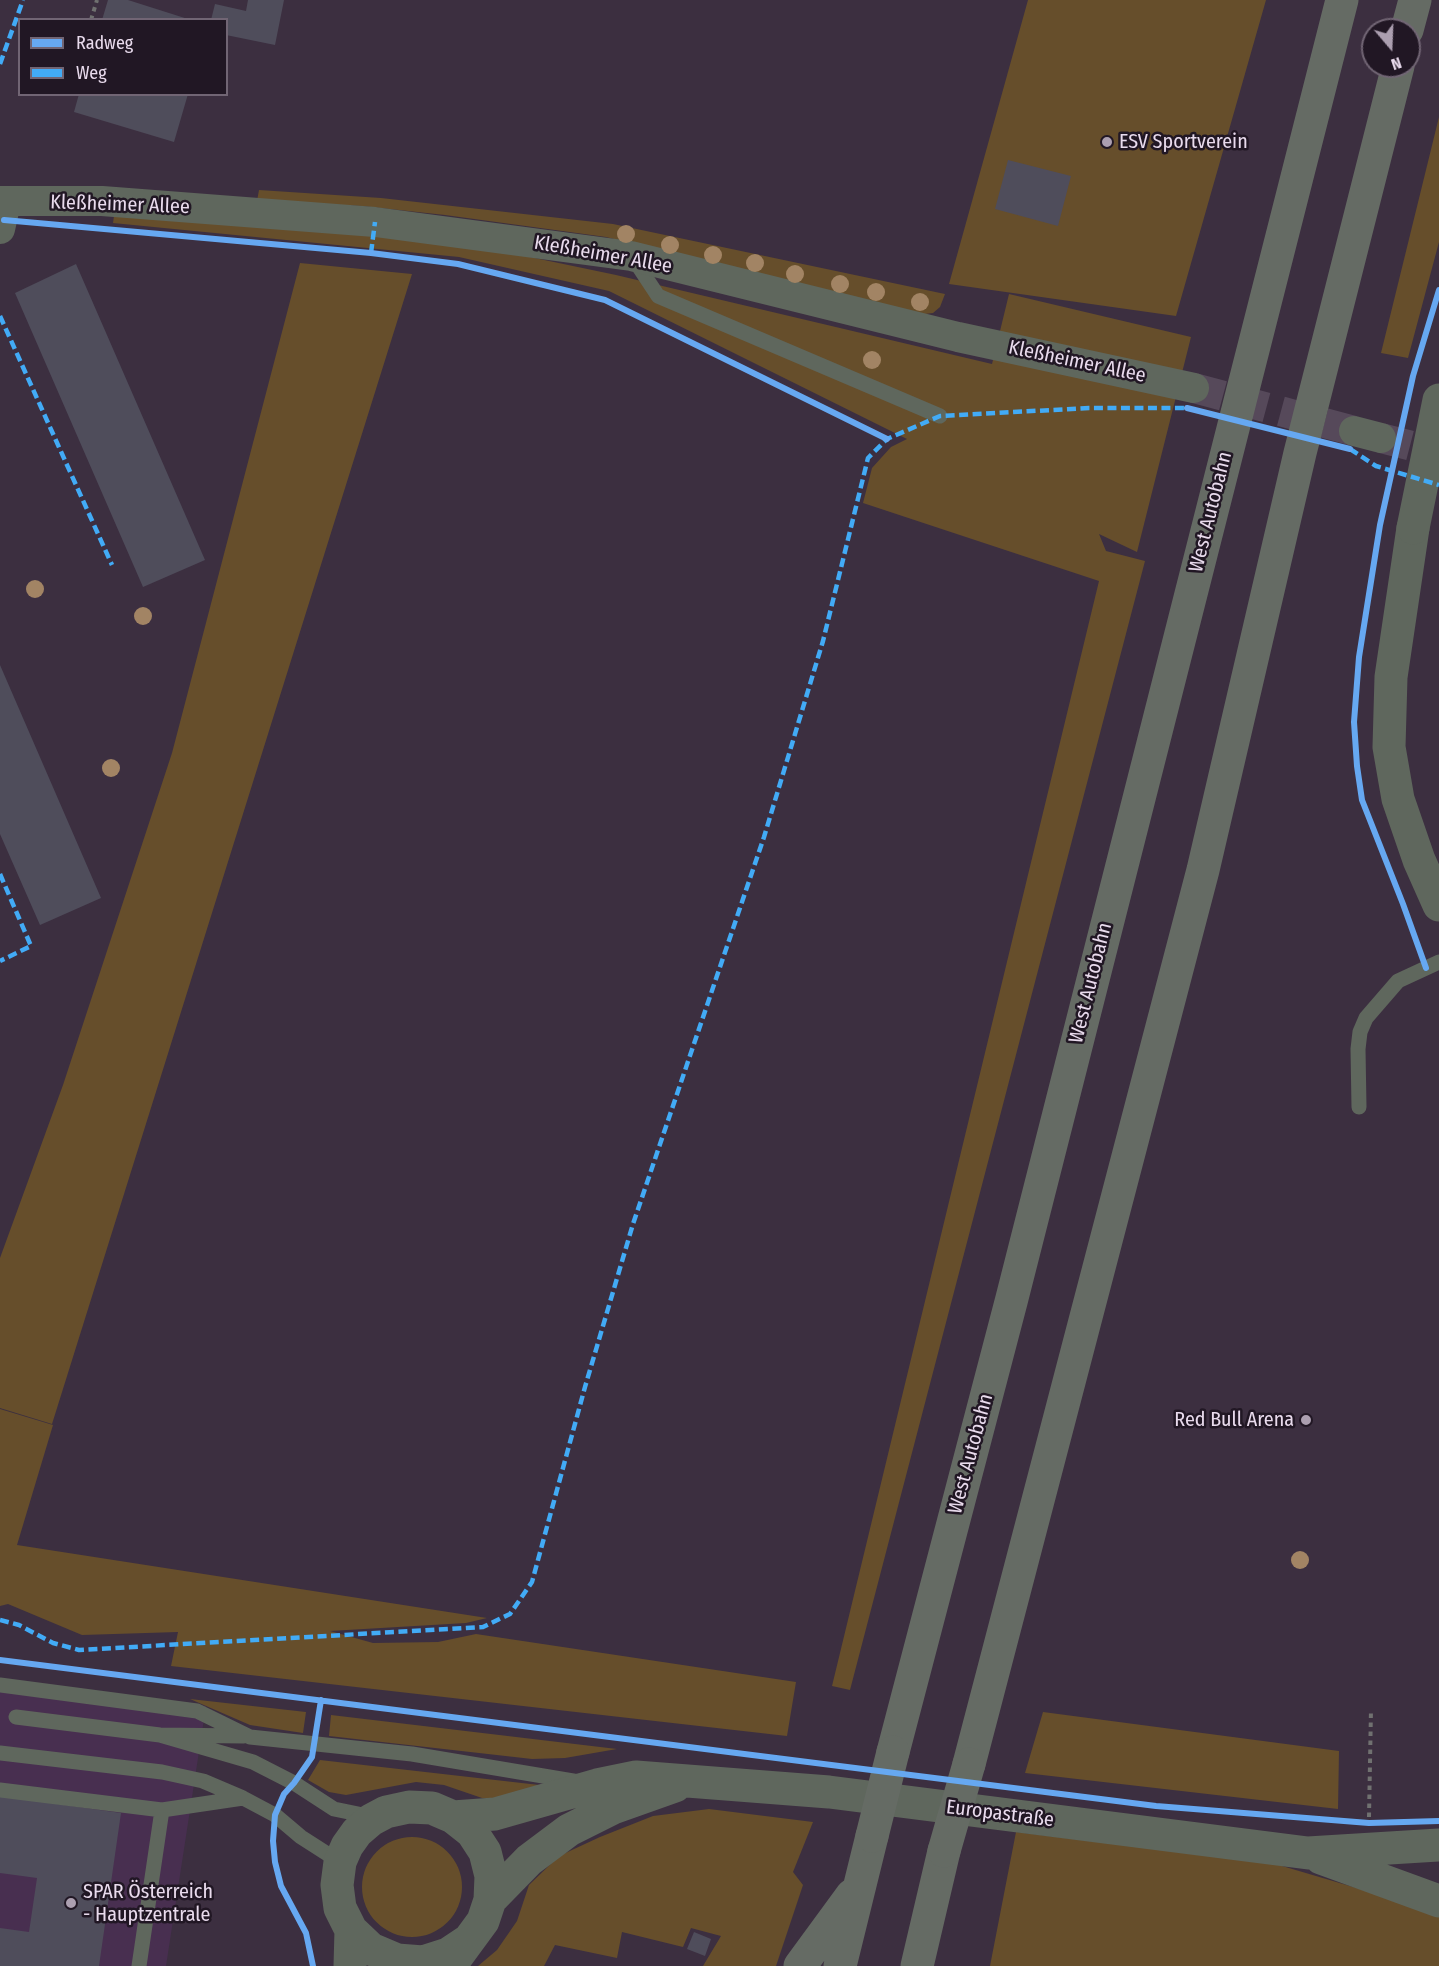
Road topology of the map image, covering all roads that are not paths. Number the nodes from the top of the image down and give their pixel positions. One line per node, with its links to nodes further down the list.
1 (1342, 0): 28 (highway, West Autobahn, bridge)
2 (1415, 0): 3 (highway)
3 (1410, 18)
4 (1395, 78): 33 (highway, bridge)
5 (2, 211): 6 (street, Kleßheimer Allee)
6 (631, 256): 7 (street, Kleßheimer Allee); 9 (lane)
7 (1194, 388)
8 (1439, 400): 10 (street, bridge)
9 (940, 416)
10 (1439, 905)
11 (1439, 962): 12 (lane)
12 (1359, 1107)
13 (0, 1685): 16 (lane)
14 (16, 1717): 15 (lane)
15 (160, 1735): 16 (lane); 23 (lane)
16 (250, 1737): 19 (lane)
17 (0, 1753): 21 (lane)
18 (691, 1781): 19 (street, Europastraße); 26 (street, Europastraße); 29 (street, Europastraße)
19 (597, 1785): 24 (street, Europastraße)
20 (0, 1790): 22 (lane)
21 (243, 1798): 22 (lane); 27 (lane)
22 (162, 1810): 35 (lane)
23 (386, 1812): 24 (street, Europastraße); 27 (street, Europastraße)
24 (453, 1817): 29 (street, Europastraße)
25 (1439, 1845): 26 (street, Europastraße)
26 (1308, 1853): 30 (street, Europastraße)
27 (340, 1862): 31 (street, Europastraße)
28 (862, 1882): 38 (highway); 39 (highway, West Autobahn)
29 (490, 1900): 32 (street, Europastraße)
30 (1439, 1900)
31 (351, 1930): 34 (street, Europastraße); 36 (street, Europastraße)
32 (469, 1940): 34 (street, Europastraße); 37 (street, Europastraße)
33 (922, 1956)
34 (396, 1963)
35 (139, 1966)
36 (350, 1966)
37 (450, 1966)
38 (800, 1966)
39 (840, 1966)

